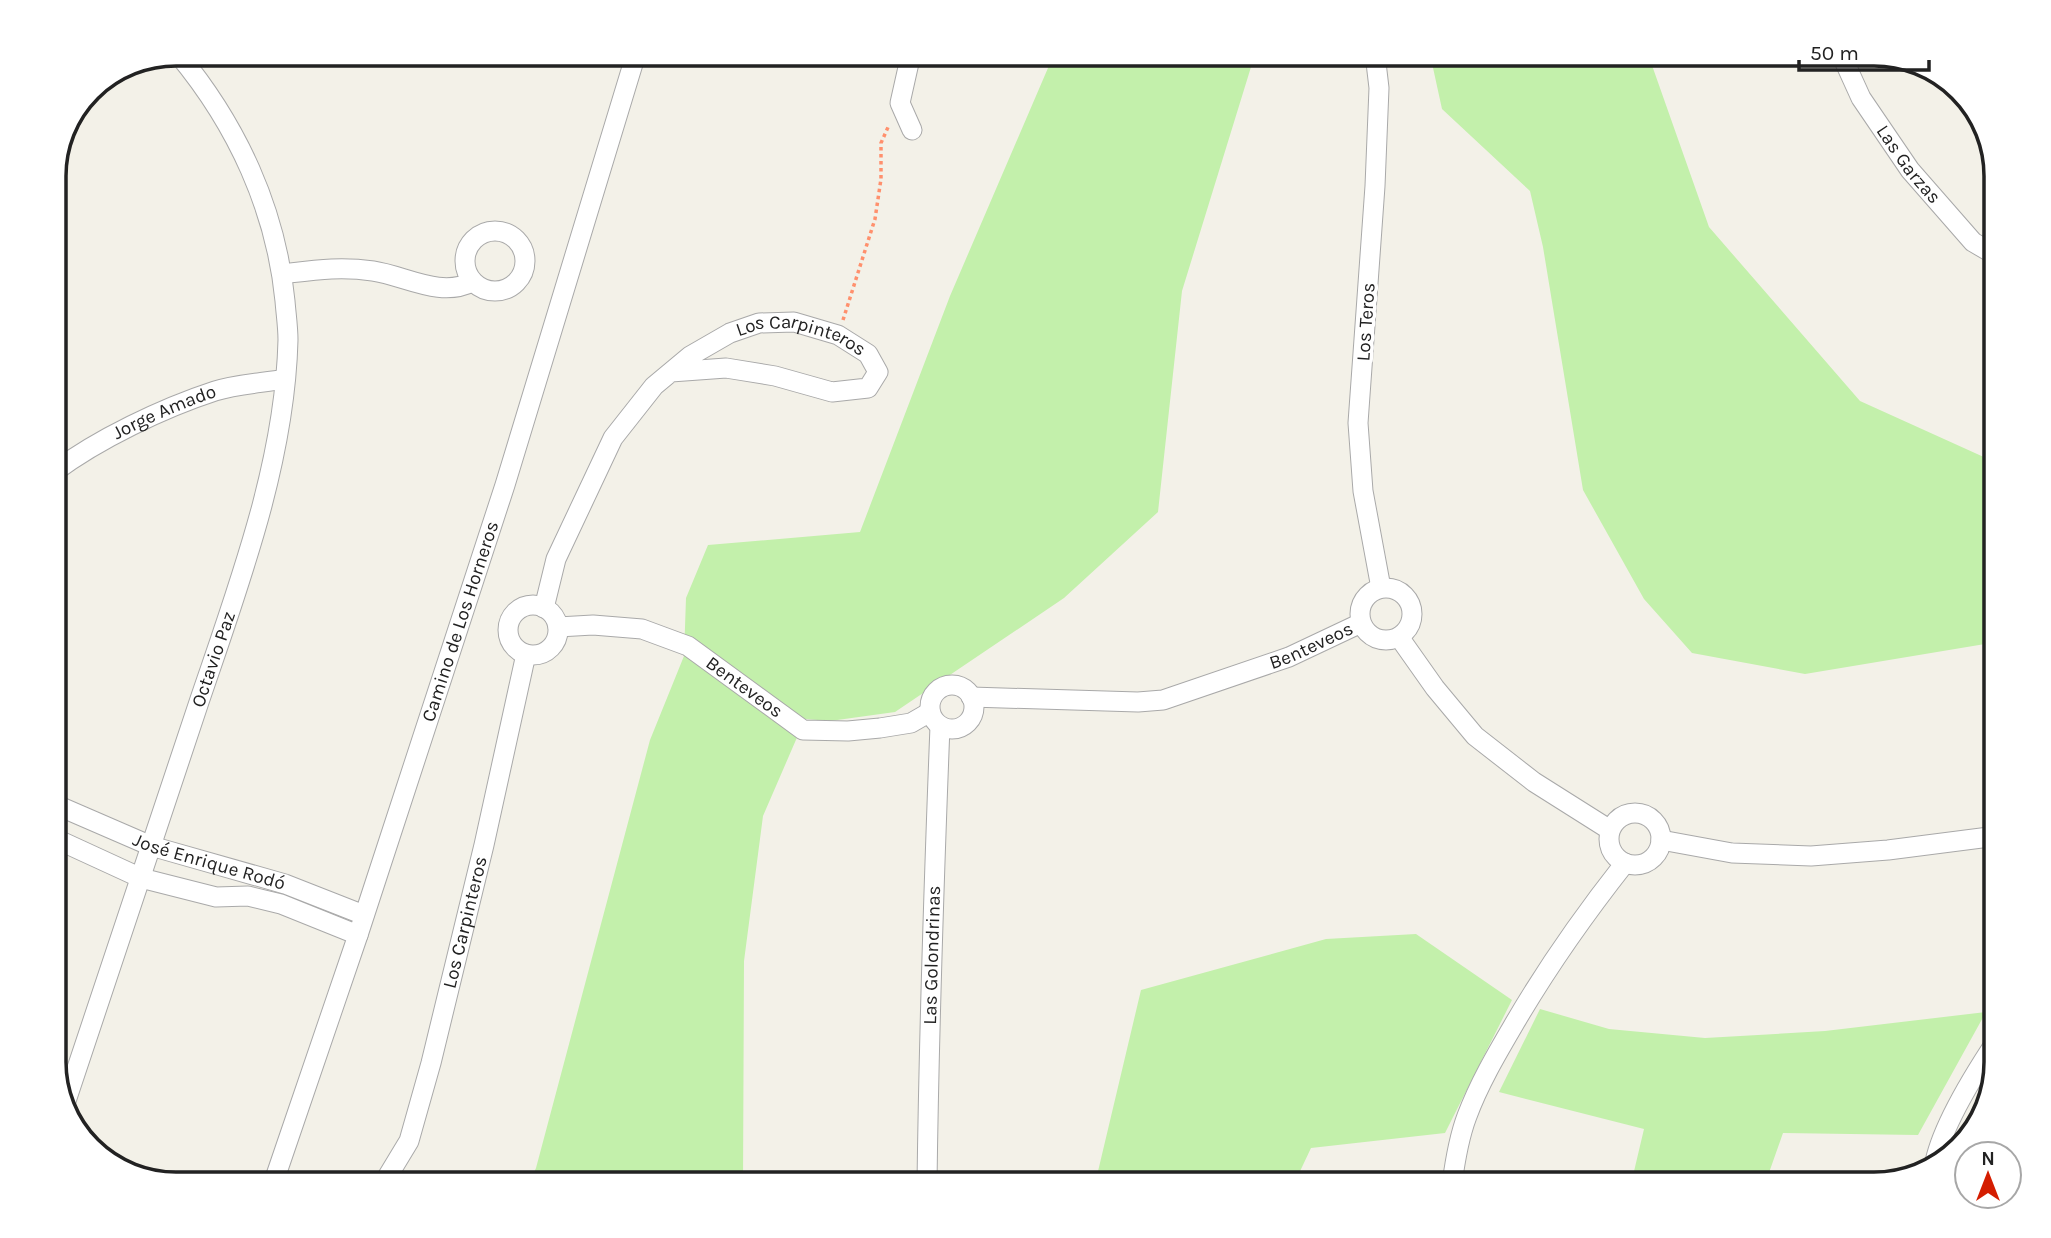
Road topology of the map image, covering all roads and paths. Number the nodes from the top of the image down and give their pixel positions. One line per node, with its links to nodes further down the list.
1 (188, 66): 9 (street, Octavio Paz)
2 (632, 66): 31 (street, Camino de Los Horneros)
3 (908, 66): 6 (street)
4 (1377, 66): 15 (street, Los Teros)
5 (1846, 66): 8 (street, Las Garzas)
6 (900, 103): 7 (street); 11 (path)
7 (912, 130)
8 (1984, 248)
9 (282, 274): 10 (street); 13 (street, Octavio Paz)
10 (472, 282)
11 (838, 335): 12 (street, Los Carpinteros); 12 (street, Los Carpinteros)
12 (671, 372): 16 (street, Los Carpinteros)
13 (285, 379): 14 (street, Jorge Amado); 28 (street, Octavio Paz)
14 (67, 463)
15 (1381, 588): 17 (street); 19 (street)
16 (544, 608): 18 (street); 20 (street)
17 (1361, 623): 19 (street); 21 (street, Benteveos)
18 (558, 627): 20 (street); 22 (street, Benteveos)
19 (1399, 637): 24 (street)
20 (526, 654): 37 (street, Los Carpinteros)
21 (971, 697): 22 (street, Benteveos); 22 (street, Benteveos)
22 (935, 719): 38 (street, Las Golondrinas)
23 (67, 810): 28 (street, José Enrique Rodó)
24 (1610, 830): 26 (street); 29 (street)
25 (1984, 838): 26 (street)
26 (1661, 839): 29 (street)
27 (67, 844): 30 (street, José Enrique Rodó)
28 (152, 846): 30 (street, Octavio Paz); 31 (street, José Enrique Rodó)
29 (1625, 863): 39 (street)
30 (141, 878): 32 (street, José Enrique Rodó); 34 (street, Octavio Paz)
31 (365, 915): 32 (street, Camino de Los Horneros)
32 (358, 935): 36 (street, Camino de Los Horneros)
33 (1984, 1060): 35 (street)
34 (70, 1089)
35 (1940, 1150)
36 (277, 1172)
37 (390, 1172)
38 (927, 1172)
39 (1453, 1172)

